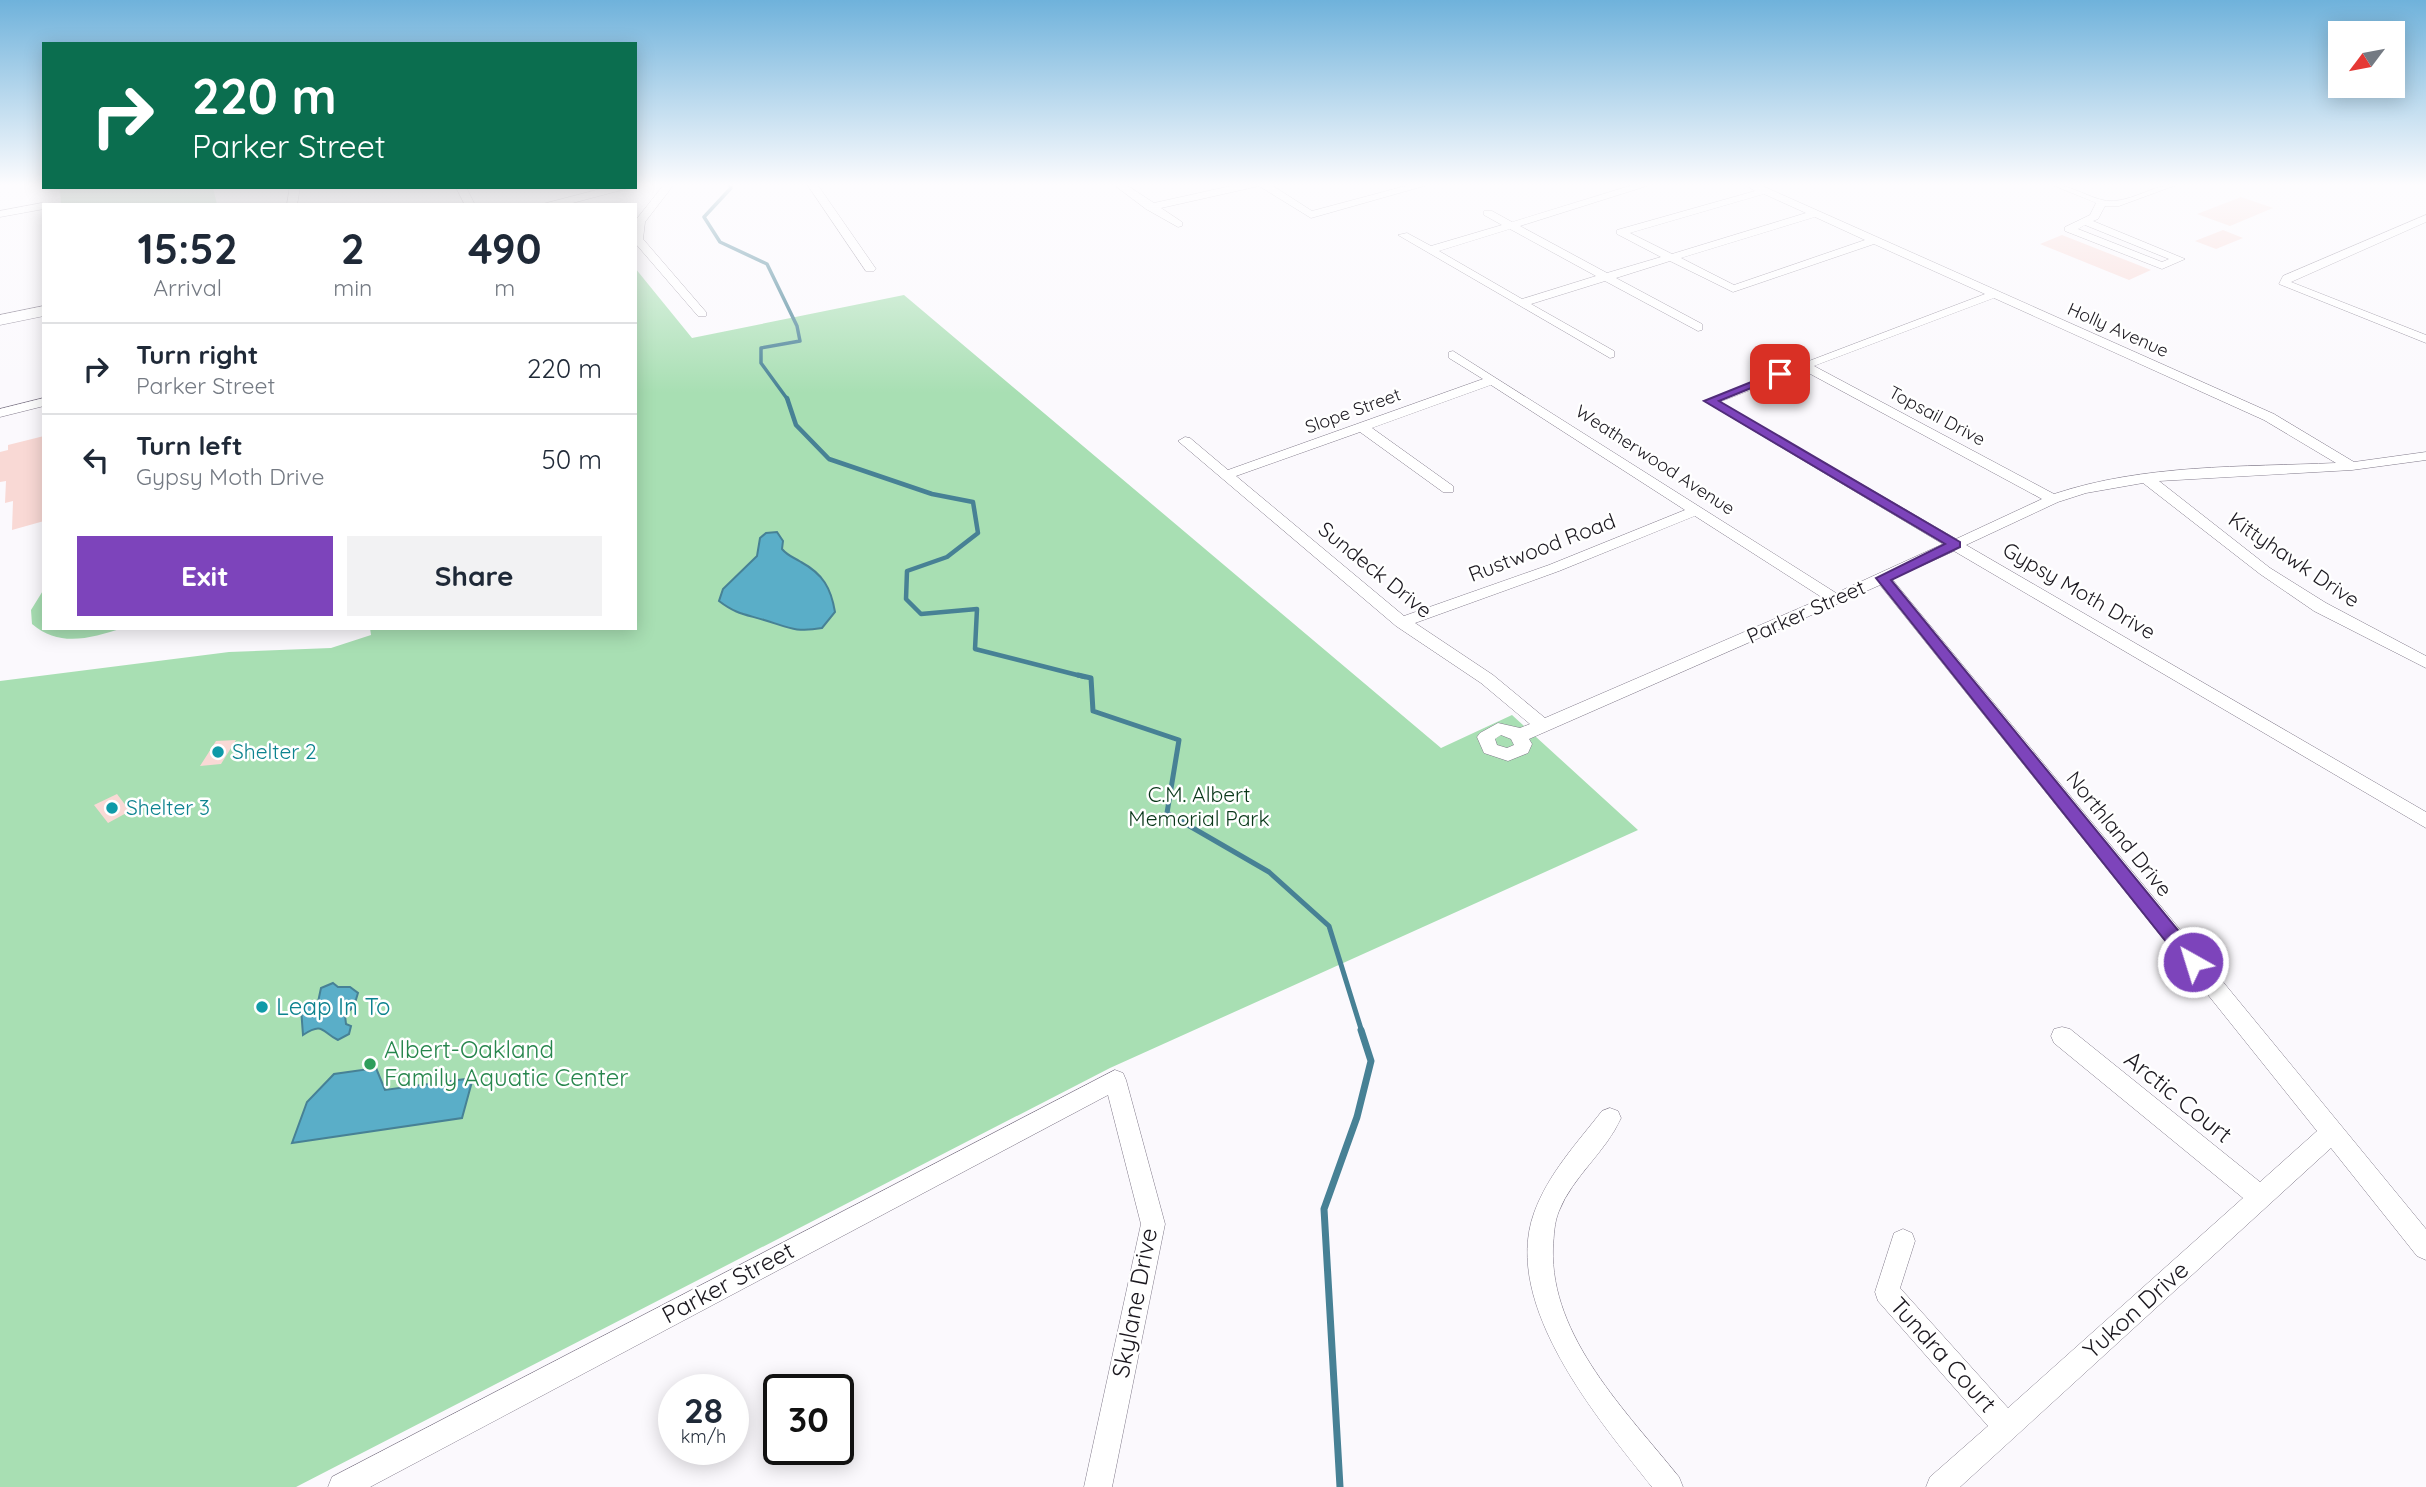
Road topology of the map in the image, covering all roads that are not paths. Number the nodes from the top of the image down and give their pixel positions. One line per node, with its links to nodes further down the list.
1 (650, 253): 18 (street)
2 (859, 253): 13 (street)
3 (1436, 253): 16 (street)
4 (1565, 253): 14 (street)
5 (1661, 253): 12 (street)
6 (1690, 253): 12 (street)
7 (1836, 253): 12 (street)
8 (1901, 253): 15 (street, Holly Avenue)
9 (2130, 253): 10 (street)
10 (2165, 253)
11 (2344, 253): 21 (street)
12 (1672, 259): 14 (street)
13 (870, 269)
14 (1609, 277): 16 (street); 20 (street)
15 (1996, 294): 24 (street); 31 (street, Holly Avenue)
16 (1520, 303): 22 (street)
17 (42, 311): 19 (street)
18 (702, 314)
19 (0, 320)
20 (1698, 327)
21 (2426, 340)
22 (1610, 354)
23 (1453, 355): 25 (street, Weatherwood Avenue)
24 (1804, 366): 35 (street, Topsail Drive); 37 (street, Gypsy Moth Drive)
25 (1493, 380): 28 (street, Slope Street); 36 (street, Weatherwood Avenue)
26 (42, 402): 27 (street)
27 (0, 413)
28 (1362, 427): 32 (street, Slope Street); 34 (street)
29 (1185, 441): 32 (street, Sundeck Drive)
30 (2426, 456): 31 (street, Parker Street)
31 (2352, 466): 33 (street, Parker Street)
32 (1226, 475): 40 (street, Sundeck Drive)
33 (2146, 478): 35 (street, Parker Street); 41 (street, Kittyhawk Drive)
34 (1448, 489)
35 (2053, 499): 37 (street, Parker Street)
36 (1697, 510): 39 (street, Weatherwood Avenue); 40 (street, Rustwood Road)
37 (1955, 545): 38 (street, Parker Street); 44 (street, Gypsy Moth Drive)
38 (1883, 578): 39 (street, Parker Street); 48 (street, Northland Drive)
39 (1835, 599): 42 (street, Parker Street)
40 (1402, 622): 42 (street, Sundeck Drive)
41 (2426, 663)
42 (1544, 726): 43 (street, Parker Street)
43 (1519, 736)
44 (2426, 821)
45 (2062, 1036): 49 (street, Arctic Court)
46 (1115, 1080): 53 (street, Parker Street); 54 (street, Skylane Drive)
47 (1610, 1118): 55 (street)
48 (2331, 1133): 49 (street, Yukon Drive); 51 (street, Northland Drive)
49 (2261, 1198): 52 (street, Yukon Drive)
50 (1903, 1241): 52 (street, Tundra Court)
51 (2426, 1248)
52 (2006, 1426): 56 (street, Yukon Drive)
53 (342, 1487)
54 (1098, 1487)
55 (1669, 1487)
56 (1940, 1487)

